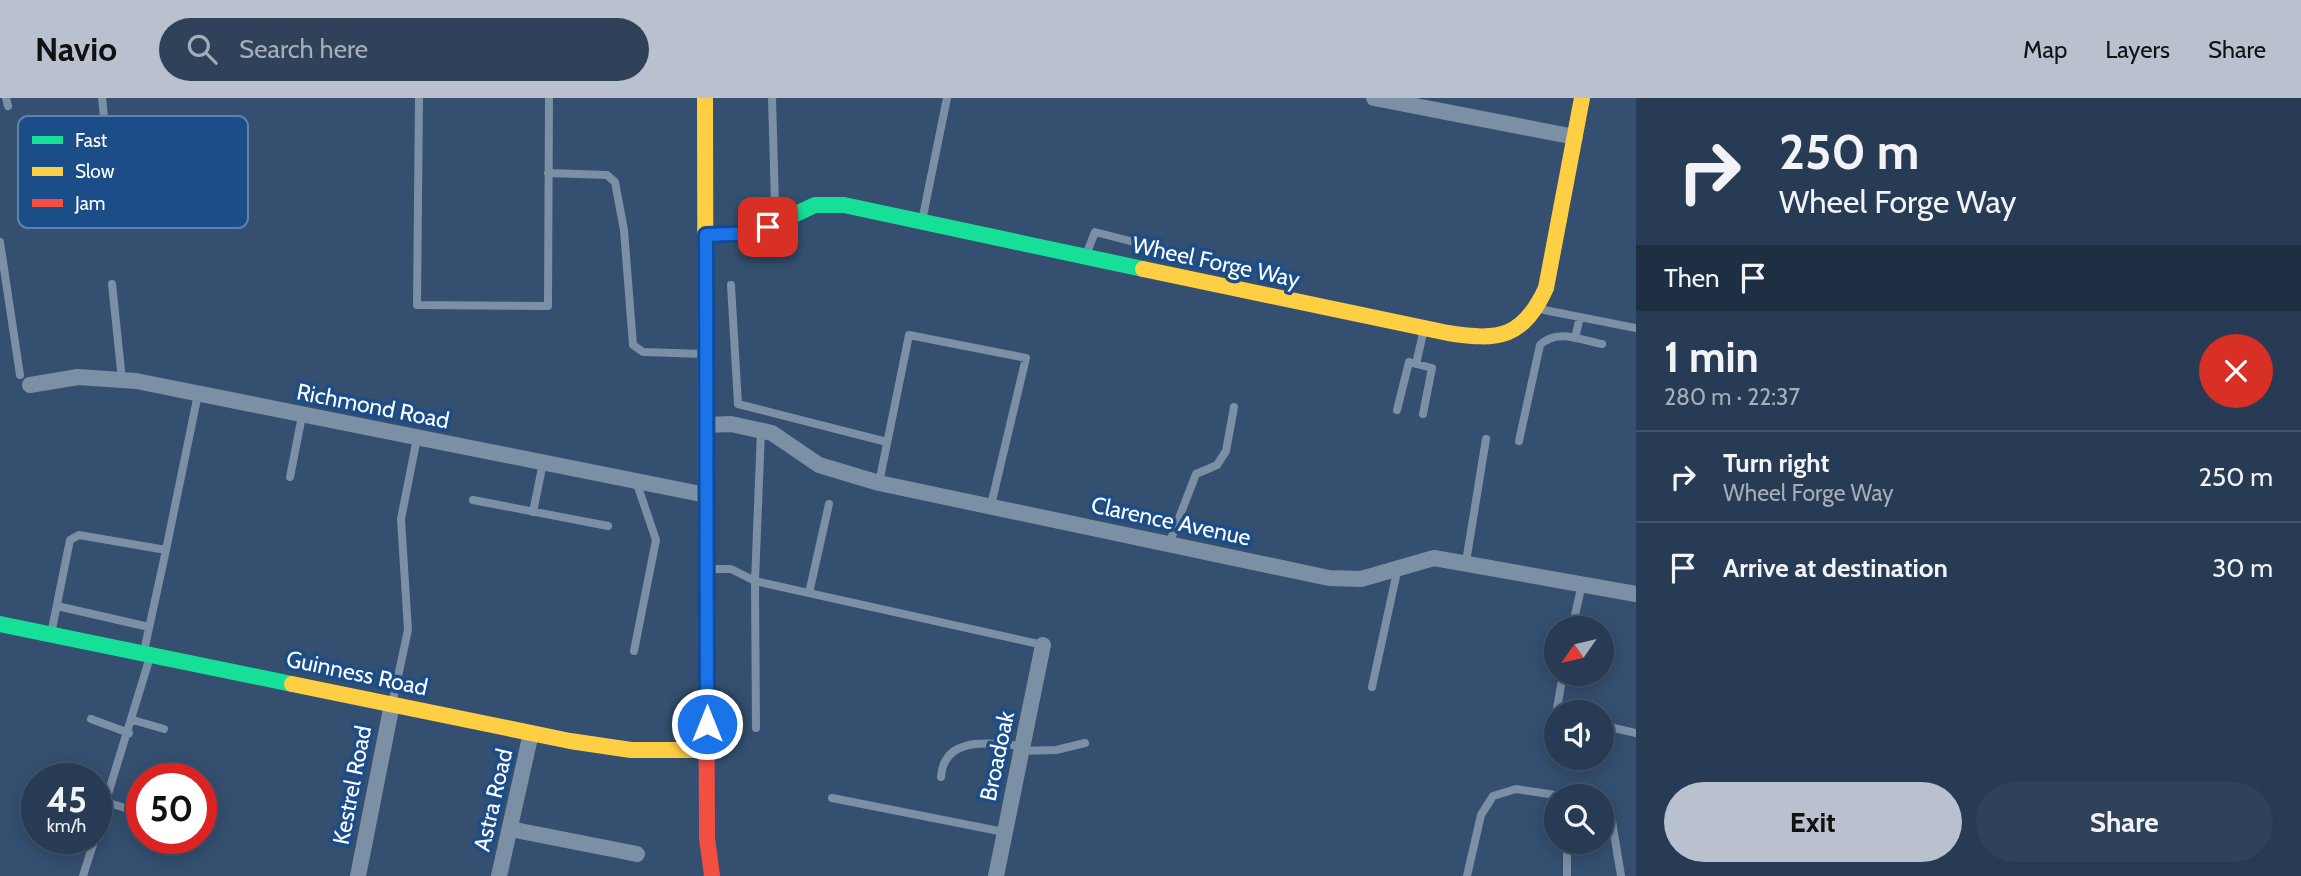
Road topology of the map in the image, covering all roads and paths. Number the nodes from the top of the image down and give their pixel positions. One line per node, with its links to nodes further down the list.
1 (102, 98): 9 (lane)
2 (419, 98): 11 (lane)
3 (549, 98): 11 (lane)
4 (705, 98): 14 (street)
5 (772, 98): 12 (lane)
6 (947, 98): 13 (lane)
7 (1374, 98): 10 (street)
8 (1582, 98): 10 (street)
9 (104, 116)
10 (1575, 137): 20 (street)
11 (548, 173): 26 (lane)
12 (781, 221): 13 (street, Wheel Forge Way); 14 (street, Wheel Forge Way)
13 (921, 224): 17 (street, Wheel Forge Way)
14 (706, 235): 26 (street)
15 (0, 242): 28 (lane)
16 (1169, 251): 17 (lane)
17 (1086, 258): 23 (street, Wheel Forge Way)
18 (112, 284): 29 (lane)
19 (731, 285): 39 (lane)
20 (1539, 309): 21 (lane); 23 (street, Wheel Forge Way)
21 (1580, 317): 22 (lane); 24 (lane)
22 (1636, 328)
23 (1424, 329): 27 (lane)
24 (1575, 338): 25 (lane); 40 (lane)
25 (1602, 344)
26 (706, 354): 35 (street)
27 (1416, 364): 32 (lane); 33 (lane)
28 (25, 380): 29 (street, Richmond Road)
29 (122, 380): 30 (street, Richmond Road)
30 (198, 394): 34 (street, Richmond Road); 52 (lane)
31 (1234, 407): 51 (lane)
32 (1397, 410)
33 (1423, 414)
34 (302, 416): 37 (street, Richmond Road); 42 (lane)
35 (706, 425): 36 (street, Clarence Avenue); 45 (street)
36 (761, 432): 44 (street, Clarence Avenue); 56 (lane)
37 (416, 438): 41 (street, Richmond Road); 69 (lane)
38 (1486, 439): 53 (lane)
39 (887, 442): 44 (lane); 48 (lane)
40 (1519, 442)
41 (544, 463): 43 (street, Richmond Road); 49 (lane)
42 (290, 477)
43 (636, 481): 45 (street, Richmond Road); 66 (lane)
44 (879, 483): 48 (street, Clarence Avenue)
45 (706, 495): 55 (street)
46 (473, 500): 49 (lane)
47 (828, 504): 58 (lane)
48 (991, 505): 51 (street, Clarence Avenue)
49 (533, 512): 50 (lane)
50 (608, 526)
51 (1170, 544): 54 (street, Clarence Avenue)
52 (166, 550): 60 (lane); 63 (lane)
53 (1466, 562): 54 (street, Clarence Avenue); 57 (street, Clarence Avenue)
54 (1398, 567): 68 (lane)
55 (707, 569): 56 (lane); 80 (street)
56 (755, 581): 58 (lane); 72 (lane)
57 (1582, 584): 59 (street, Clarence Avenue); 61 (lane)
58 (809, 593): 65 (lane)
59 (1636, 594)
60 (57, 606): 63 (lane); 64 (lane)
61 (1575, 616)
62 (0, 624): 64 (street, Guinness Road)
63 (149, 627): 67 (lane)
64 (51, 634): 67 (street, Guinness Road)
65 (1043, 645): 79 (street, Broadoak)
66 (634, 650)
67 (147, 654): 69 (street, Guinness Road); 71 (lane)
68 (1372, 687)
69 (392, 704): 76 (street, Guinness Road); 92 (street, Kestrel Road)
70 (91, 719): 75 (lane)
71 (133, 720): 74 (lane); 75 (lane)
72 (756, 728)
73 (1614, 728): 77 (lane)
74 (164, 729)
75 (129, 733): 82 (lane)
76 (531, 733): 80 (street, Guinness Road); 85 (street, Astra Road)
77 (1636, 733)
78 (1085, 743): 79 (lane)
79 (1021, 749): 81 (lane); 86 (street, Broadoak)
80 (707, 750): 94 (street)
81 (941, 777)
82 (112, 784)
83 (1544, 793): 96 (lane)
84 (832, 798): 86 (lane)
85 (510, 829): 89 (street); 93 (street, Astra Road)
86 (1004, 832): 95 (street, Broadoak)
87 (1614, 833): 98 (lane)
88 (90, 854): 91 (lane)
89 (637, 854)
90 (1567, 854): 97 (lane)
91 (83, 876)
92 (358, 876)
93 (499, 876)
94 (712, 876)
95 (996, 876)
96 (1467, 876)
97 (1567, 876)
98 (1621, 876)

